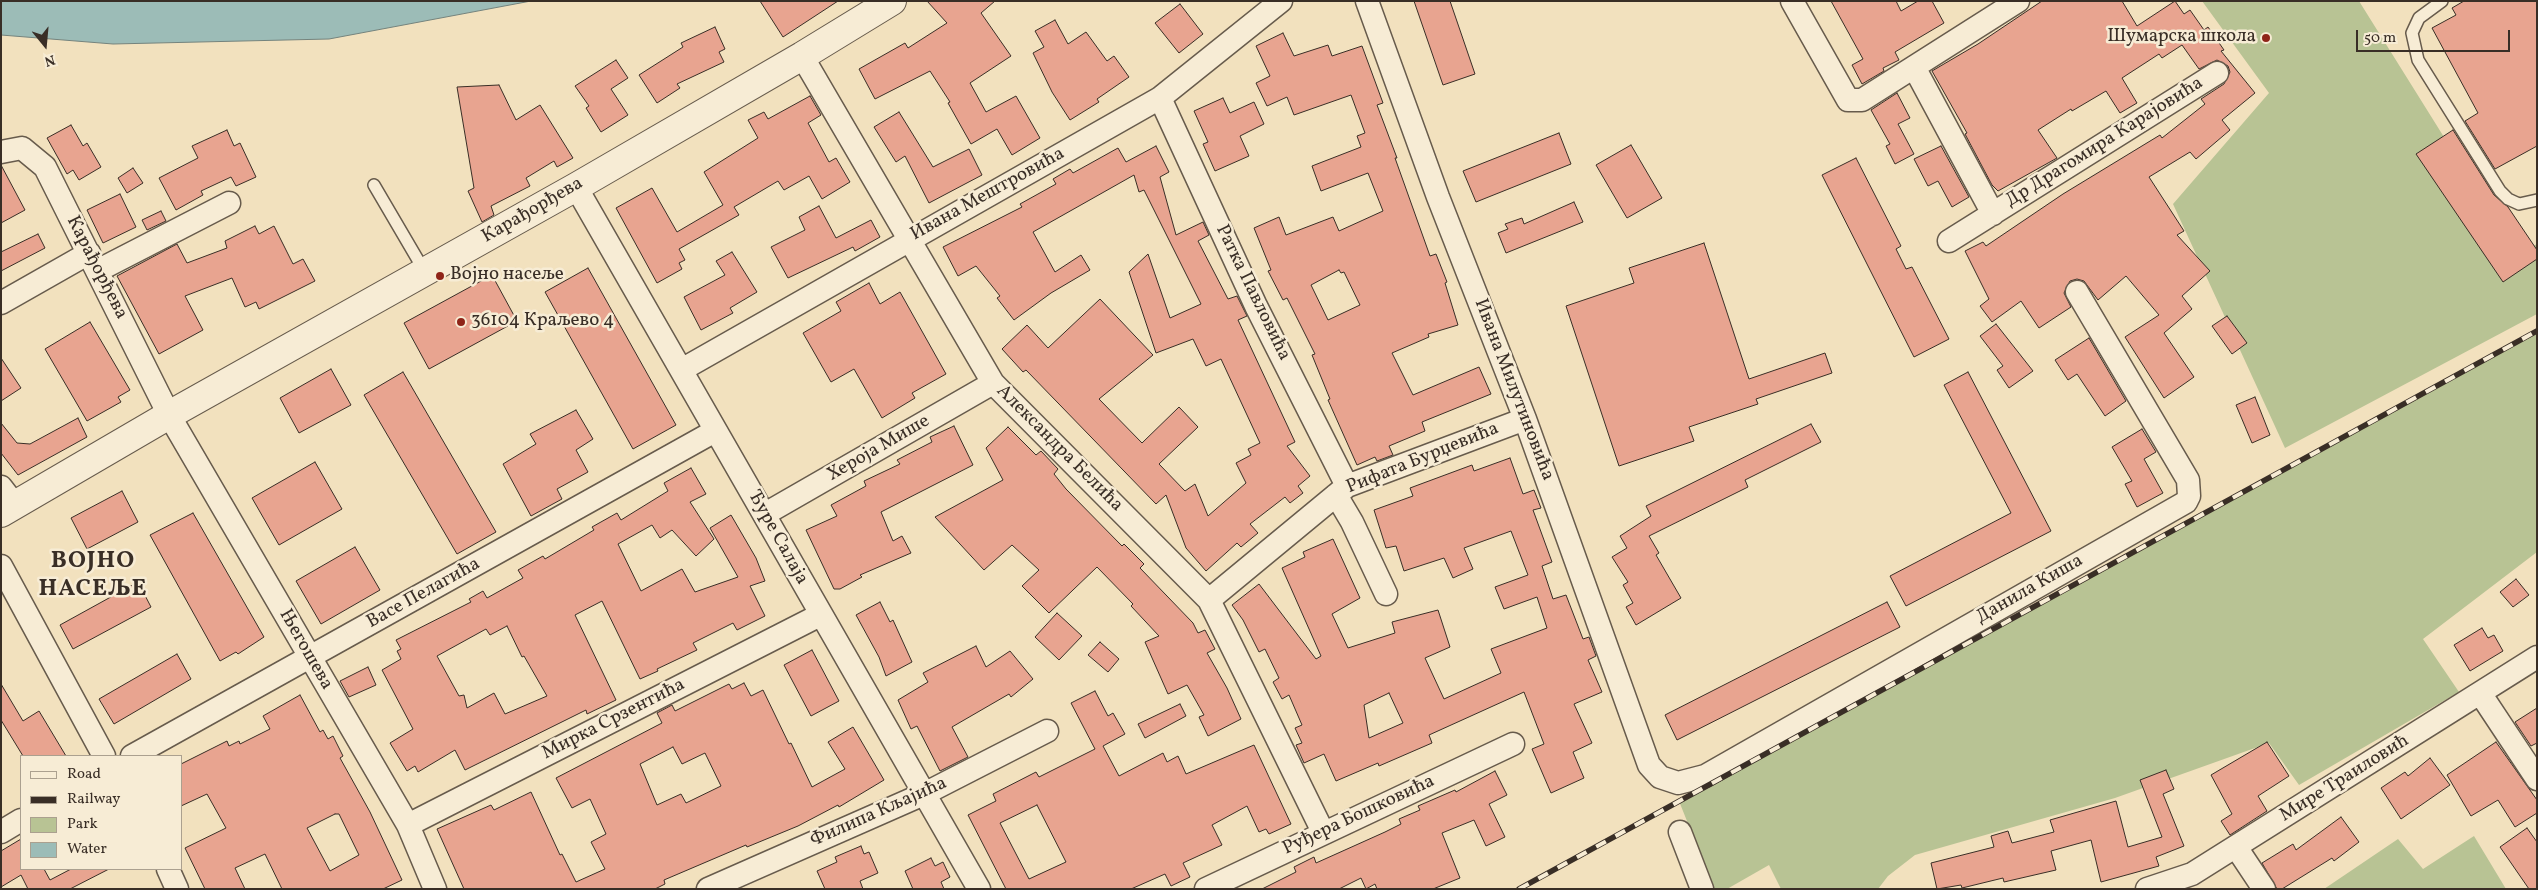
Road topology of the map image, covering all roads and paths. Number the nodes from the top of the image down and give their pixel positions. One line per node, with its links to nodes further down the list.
1 (892, 1): 7 (street, Карађорђева)
2 (1281, 1): 10 (street, Ивана Мештровића)
3 (1367, 1): 26 (street, Ивана Милутиновића)
4 (1792, 1): 8 (street)
5 (2018, 1): 8 (street)
6 (2442, 1): 14 (lane)
7 (802, 56): 13 (street, Карађорђева); 17 (street, Александра Белића)
8 (1914, 67): 16 (street, Др Драгомира Карајовића)
9 (2217, 73): 16 (street, Др Драгомира Карајовића)
10 (1160, 98): 17 (street, Ивана Мештровића); 28 (street, Ратка Павловића)
11 (1, 152): 19 (street, Карађорђева)
12 (374, 185): 20 (lane)
13 (576, 187): 20 (street, Карађорђева); 23 (street, Ђуре Салаја)
14 (2537, 200)
15 (229, 204): 19 (street)
16 (1993, 214): 18 (street, Др Драгомира Карајовића)
17 (909, 239): 23 (street, Ивана Мештровића); 24 (street, Александра Белића)
18 (1949, 240)
19 (93, 262): 22 (street); 25 (street, Карађорђева)
20 (425, 272): 25 (street, Карађорђева)
21 (2077, 292): 42 (street, Данила Киша)
22 (1, 303)
23 (683, 369): 27 (street, Ђуре Салаја)
24 (992, 383): 30 (street, Хероја Мише); 33 (street, Александра Белића)
25 (170, 415): 29 (street, Карађорђева); 36 (street, Његошева)
26 (1525, 420): 28 (street, Рифата Бурџевића); 42 (street, Ивана Милутиновића)
27 (715, 431): 30 (street, Ђуре Салаја); 36 (street, Васе Пелагића)
28 (1342, 490): 32 (street, Ратка Павловића); 33 (street, Рифата Бурџевића)
29 (6, 501)
30 (765, 514): 34 (street, Ђуре Салаја)
31 (1, 566): 40 (street)
32 (1386, 594)
33 (1209, 600): 48 (street, Александра Белића)
34 (820, 615): 44 (street, Ђуре Салаја); 46 (street, Мирка Срзентића)
35 (2537, 657): 37 (street, Мире Траиловић)
36 (309, 658): 41 (street, Васе Пелагића); 46 (street, Његошева)
37 (2480, 693): 43 (street); 50 (street, Мире Траиловић)
38 (1047, 731): 44 (street, Филипа Кљајића)
39 (1513, 744): 48 (street, Руђера Бошковића)
40 (103, 755)
41 (134, 755)
42 (1660, 777)
43 (2537, 779)
44 (926, 793): 54 (street, Филипа Кљајића); 55 (street, Ђуре Салаја)
45 (20, 821): 47 (street)
46 (408, 825): 53 (street, Његошева)
47 (1, 832)
48 (1323, 832): 56 (street, Руђера Бошковића)
49 (1680, 832): 57 (street)
50 (2236, 847): 58 (street, Мире Траиловић); 59 (street)
51 (168, 870): 52 (street)
52 (178, 889)
53 (435, 889)
54 (708, 889)
55 (979, 889)
56 (1206, 889)
57 (1702, 889)
58 (2147, 889)
59 (2264, 889)

